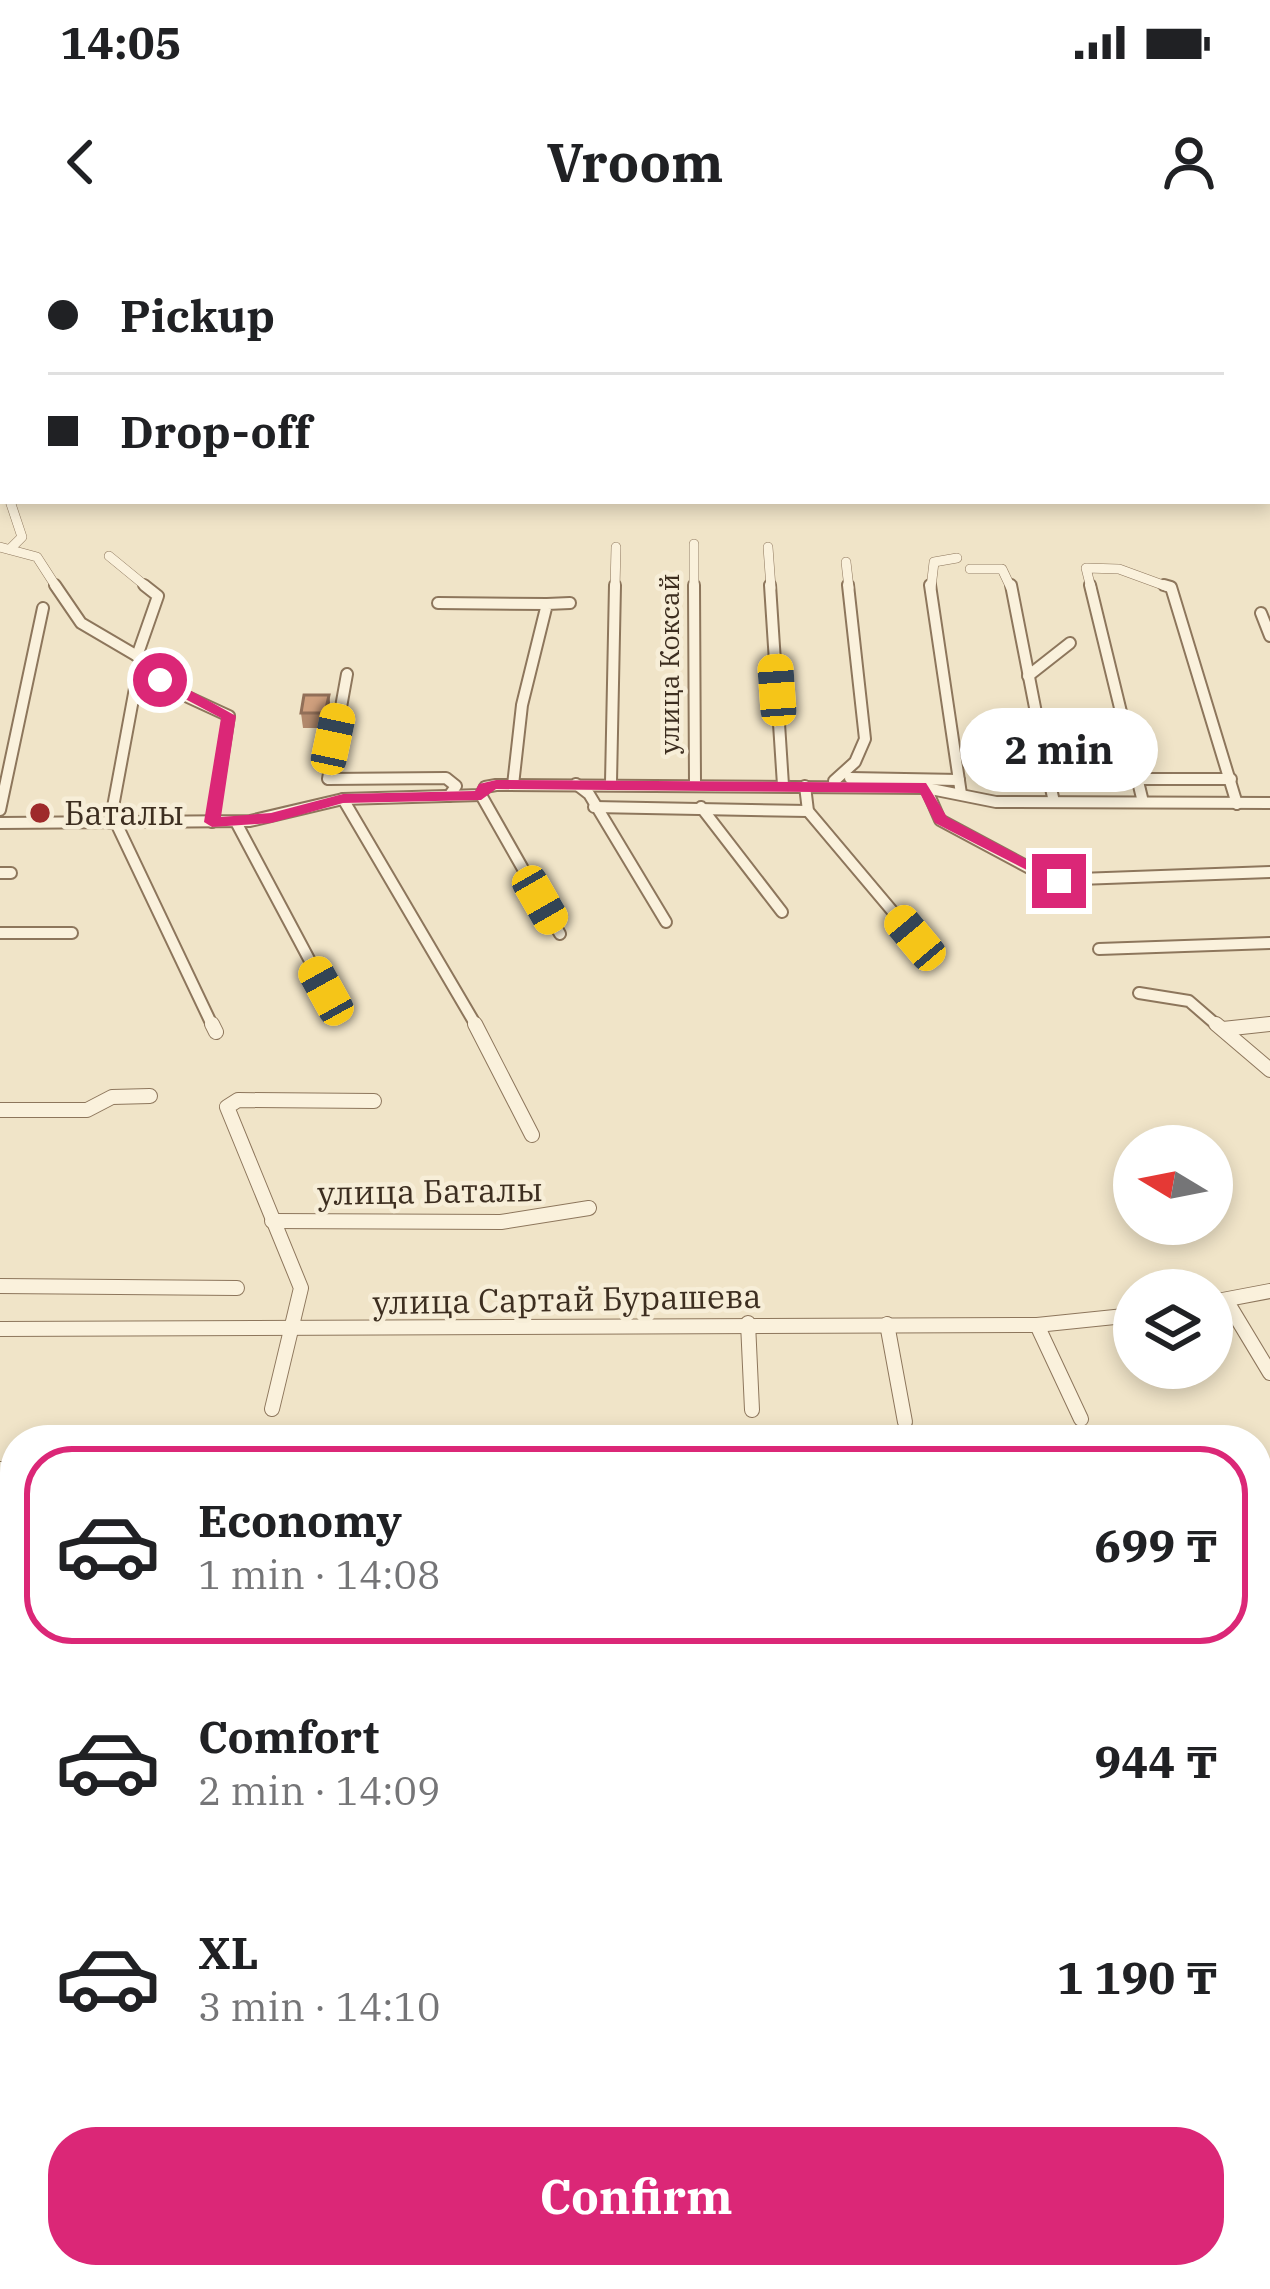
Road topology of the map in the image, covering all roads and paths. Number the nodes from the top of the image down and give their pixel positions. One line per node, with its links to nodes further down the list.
1 (11, 504): 4 (street)
2 (694, 544): 28 (street, улица Коксай)
3 (768, 547): 31 (street)
4 (6, 548): 17 (street)
5 (616, 548): 26 (street)
6 (109, 556): 17 (street)
7 (957, 558): 33 (street)
8 (847, 562): 29 (street)
9 (970, 569): 18 (street)
10 (438, 603): 12 (street)
11 (570, 603): 12 (street)
12 (547, 604): 30 (street)
13 (43, 608): 44 (street)
14 (1261, 614): 15 (street)
15 (1270, 636)
16 (1070, 643): 19 (street)
17 (137, 656): 47 (street)
18 (1025, 659): 19 (street); 21 (street)
19 (1054, 660): 21 (street)
20 (347, 674): 36 (street)
21 (1028, 676): 23 (street)
22 (136, 683): 49 (street)
23 (1049, 779): 24 (street); 38 (street)
24 (1138, 779): 25 (street); 25 (street); 39 (street)
25 (1231, 779): 41 (street)
26 (611, 782): 27 (street); 28 (street)
27 (576, 784): 30 (street); 42 (street)
28 (695, 784): 31 (street)
29 (831, 784): 32 (street); 33 (street); 34 (street)
30 (513, 785): 35 (street)
31 (783, 785): 32 (street)
32 (806, 785): 45 (street)
33 (960, 787): 34 (street); 38 (street)
34 (926, 788): 50 (street)
35 (481, 795): 36 (street); 55 (street)
36 (448, 796): 37 (street)
37 (343, 799): 46 (street); 68 (street)
38 (1054, 802): 39 (street)
39 (1143, 802): 41 (street)
40 (1270, 803): 41 (street)
41 (1237, 804)
42 (594, 807): 43 (street); 52 (street)
43 (701, 807): 45 (street); 51 (street)
44 (0, 810)
45 (808, 811): 56 (street)
46 (236, 821): 47 (street); 59 (street)
47 (212, 822): 49 (street)
48 (0, 823): 49 (street)
49 (113, 823): 63 (street)
50 (1270, 872)
51 (782, 912)
52 (666, 922)
53 (72, 932): 54 (street)
54 (0, 933)
55 (560, 934)
56 (915, 938)
57 (1270, 943): 58 (street)
58 (1099, 949)
59 (326, 991)
60 (1139, 993): 62 (street)
61 (1270, 1024): 62 (street)
62 (1222, 1029): 64 (street)
63 (216, 1032)
64 (1270, 1070)
65 (150, 1096): 67 (street)
66 (374, 1101): 70 (street)
67 (0, 1110)
68 (532, 1135)
69 (589, 1208): 70 (street, улица Баталы)
70 (272, 1221): 81 (street)
71 (0, 1286): 72 (street)
72 (237, 1288)
73 (1270, 1291): 74 (street)
74 (1233, 1298)
75 (1113, 1317): 79 (street, улица Сартай Бурашева)
76 (1233, 1321): 82 (street)
77 (748, 1323): 78 (street, улица Сартай Бурашева); 81 (street, улица Сартай Бурашева); 84 (street)
78 (887, 1324): 79 (street, улица Сартай Бурашева); 86 (street)
79 (1037, 1325): 85 (street)
80 (0, 1329): 81 (street, улица Сартай Бурашева)
81 (294, 1330): 83 (street)
82 (1270, 1373)
83 (272, 1409)
84 (752, 1411)
85 (1081, 1419)
86 (905, 1422)

